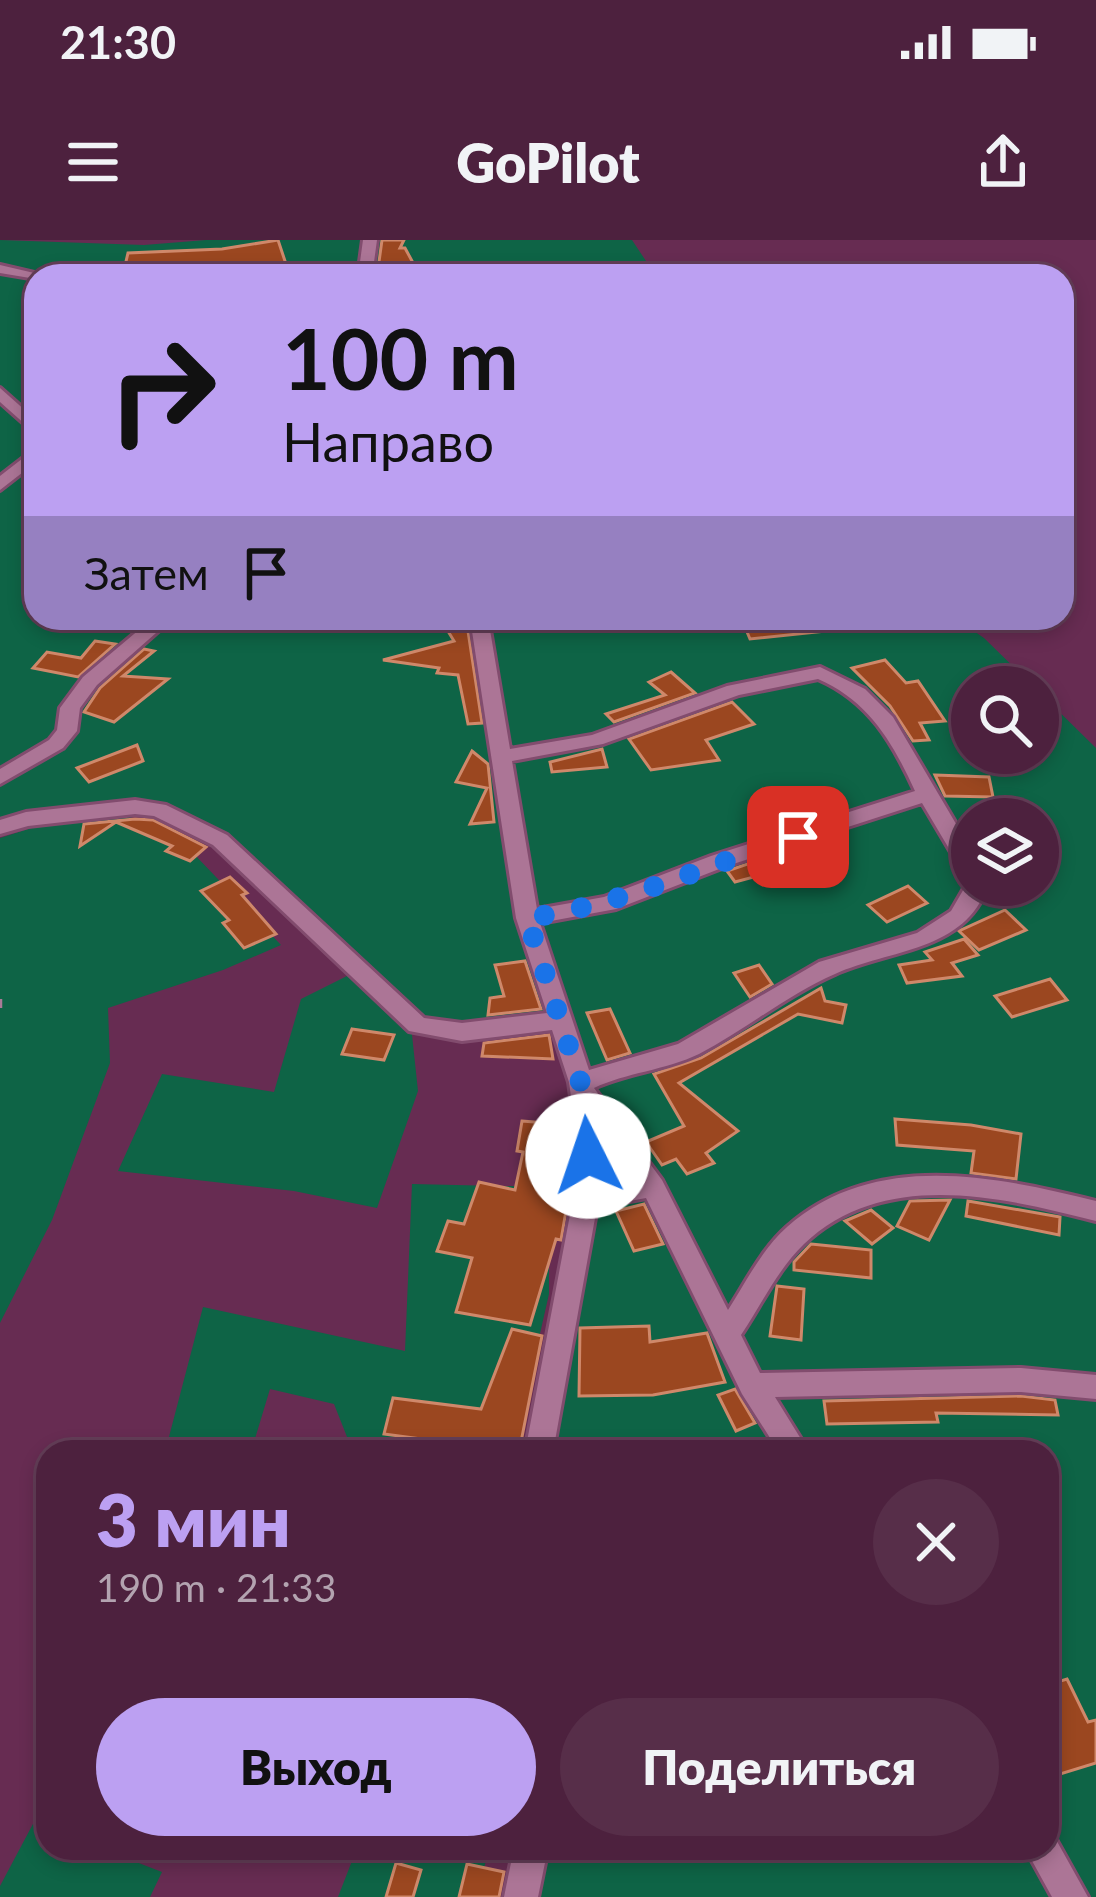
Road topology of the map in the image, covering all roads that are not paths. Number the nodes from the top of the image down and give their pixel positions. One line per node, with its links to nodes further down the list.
1 (24, 464): 2 (street)
2 (0, 485)
3 (150, 630): 6 (street)
4 (481, 630): 5 (street)
5 (501, 757): 7 (street); 11 (street)
6 (0, 778)
7 (927, 794): 9 (street); 11 (street)
8 (0, 827): 12 (street)
9 (951, 834)
10 (968, 906): 13 (street)
11 (527, 918): 12 (street)
12 (562, 1019): 13 (street)
13 (582, 1086): 14 (street); 15 (street)
14 (653, 1187): 15 (street); 17 (street)
15 (586, 1198): 20 (street)
16 (1096, 1211): 17 (street)
17 (727, 1334): 18 (street)
18 (752, 1385): 19 (street); 21 (street)
19 (1096, 1387)
20 (541, 1440)
21 (786, 1440)
22 (529, 1860): 24 (street)
23 (1049, 1860): 25 (street)
24 (521, 1897)
25 (1071, 1897)

